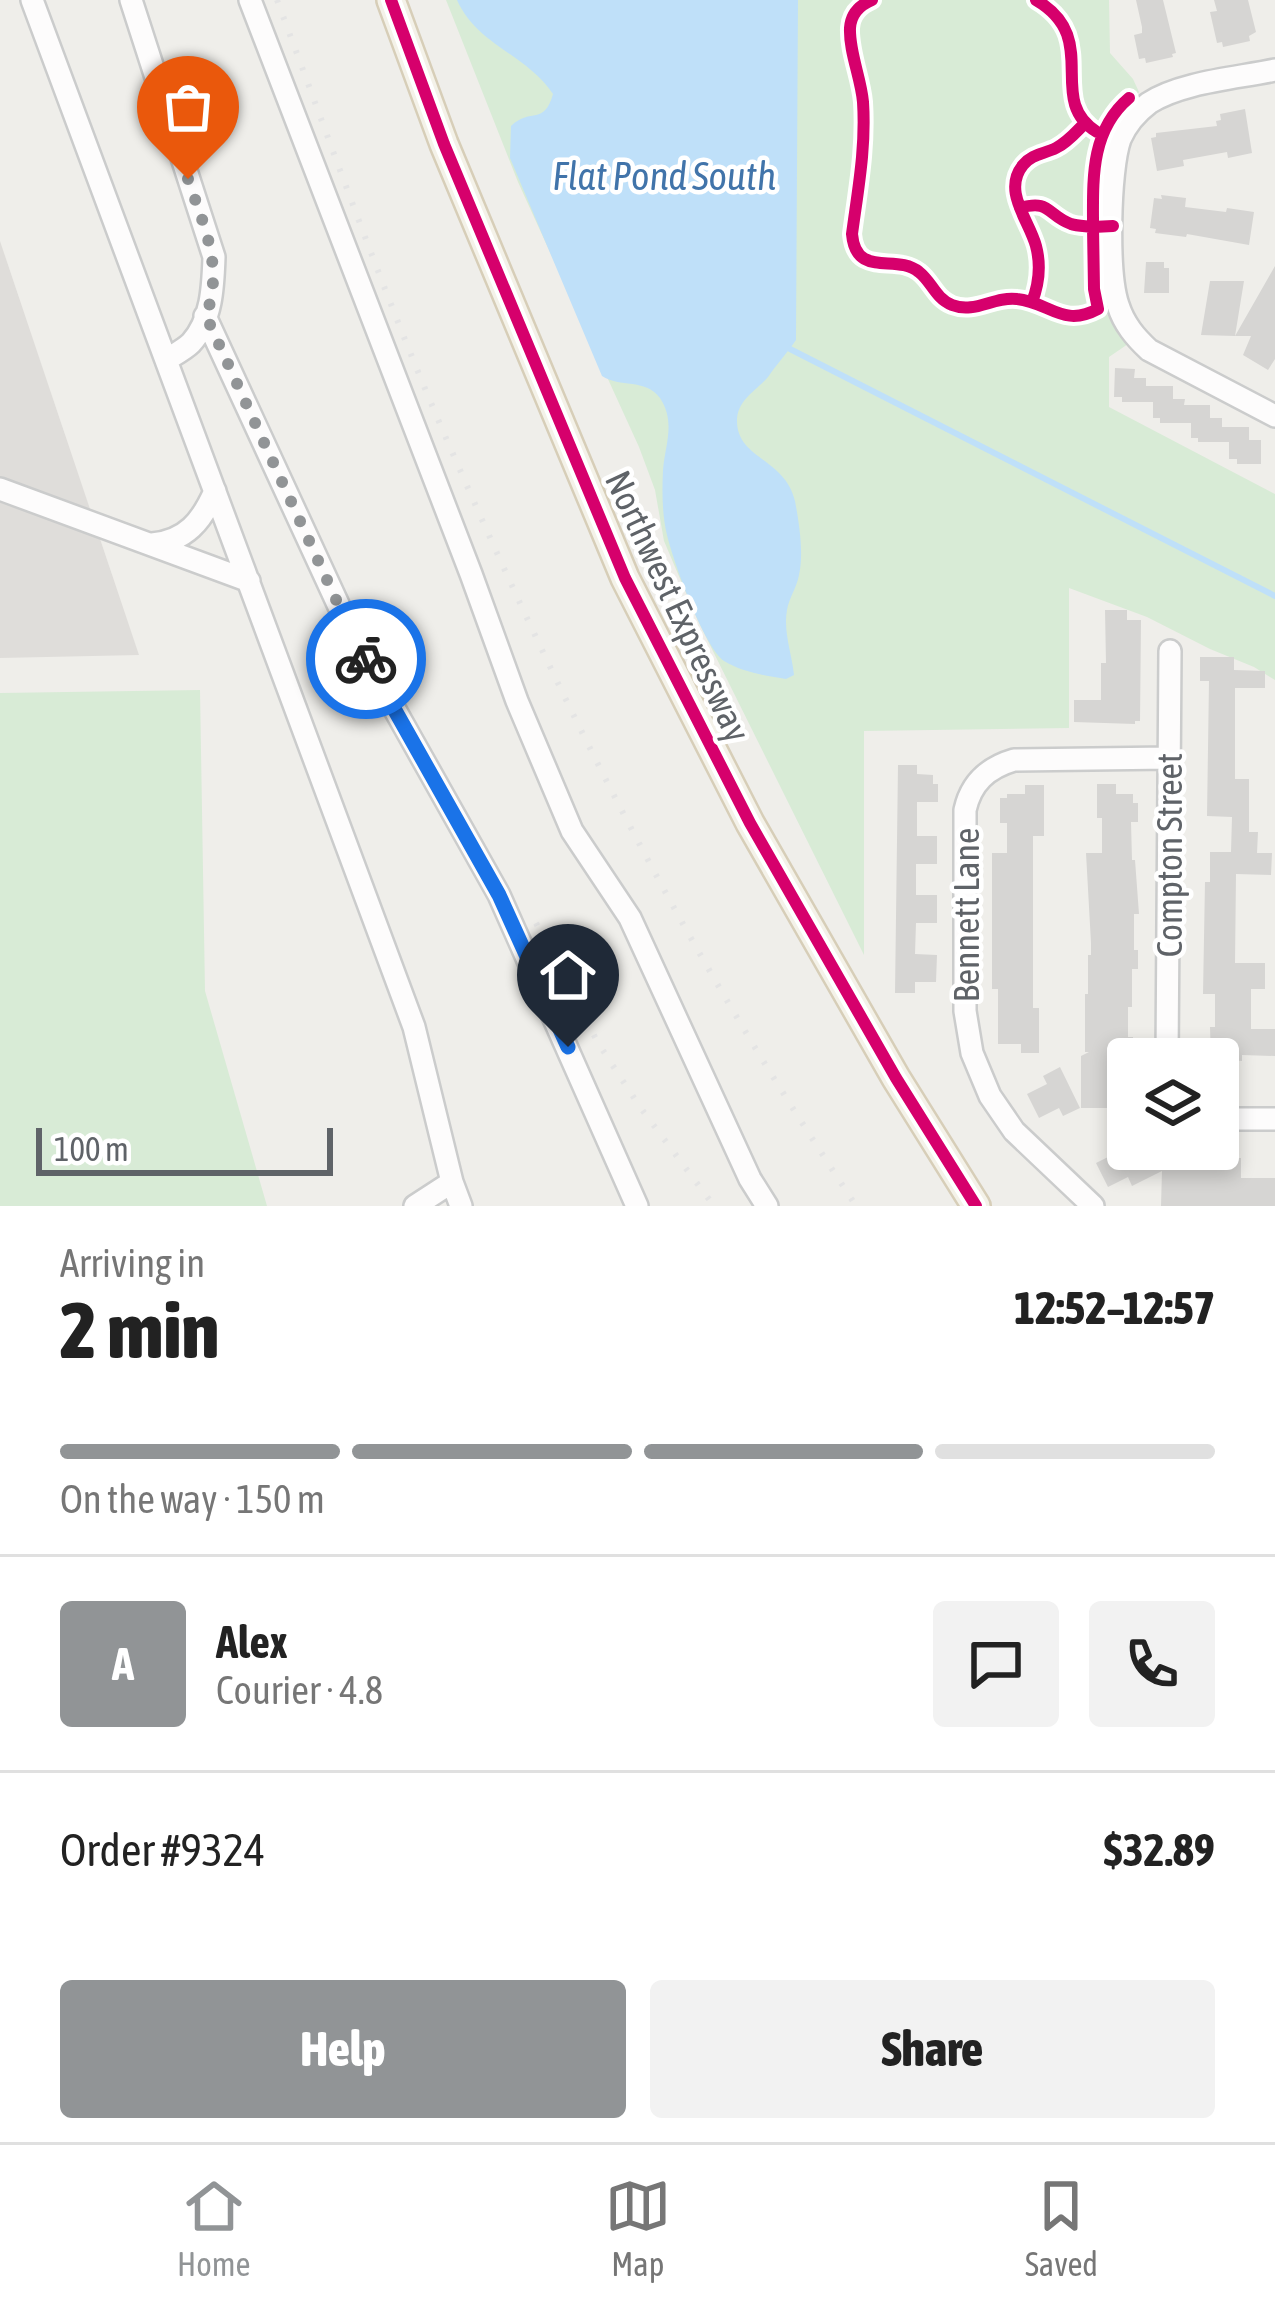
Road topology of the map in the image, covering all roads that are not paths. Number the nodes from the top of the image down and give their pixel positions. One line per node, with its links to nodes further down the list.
1 (32, 0): 7 (street)
2 (131, 0): 6 (street)
3 (250, 0): 22 (street)
4 (391, 0): 23 (main road, Northwest Expressway)
5 (1275, 72): 8 (street)
6 (206, 316): 7 (street); 21 (street)
7 (166, 360): 10 (street)
8 (1275, 416)
9 (0, 489): 11 (street)
10 (215, 491): 11 (street); 12 (street)
11 (146, 544): 12 (street)
12 (249, 581): 18 (street)
13 (1170, 651): 14 (street, Compton Street)
14 (1169, 758): 15 (street, Compton Street); 24 (street, Bennett Lane)
15 (1167, 1038)
16 (1239, 1119): 17 (street)
17 (1275, 1119)
18 (452, 1182): 19 (street); 20 (street)
19 (415, 1206)
20 (461, 1206)
21 (637, 1206)
22 (767, 1206)
23 (976, 1206)
24 (1093, 1206)

